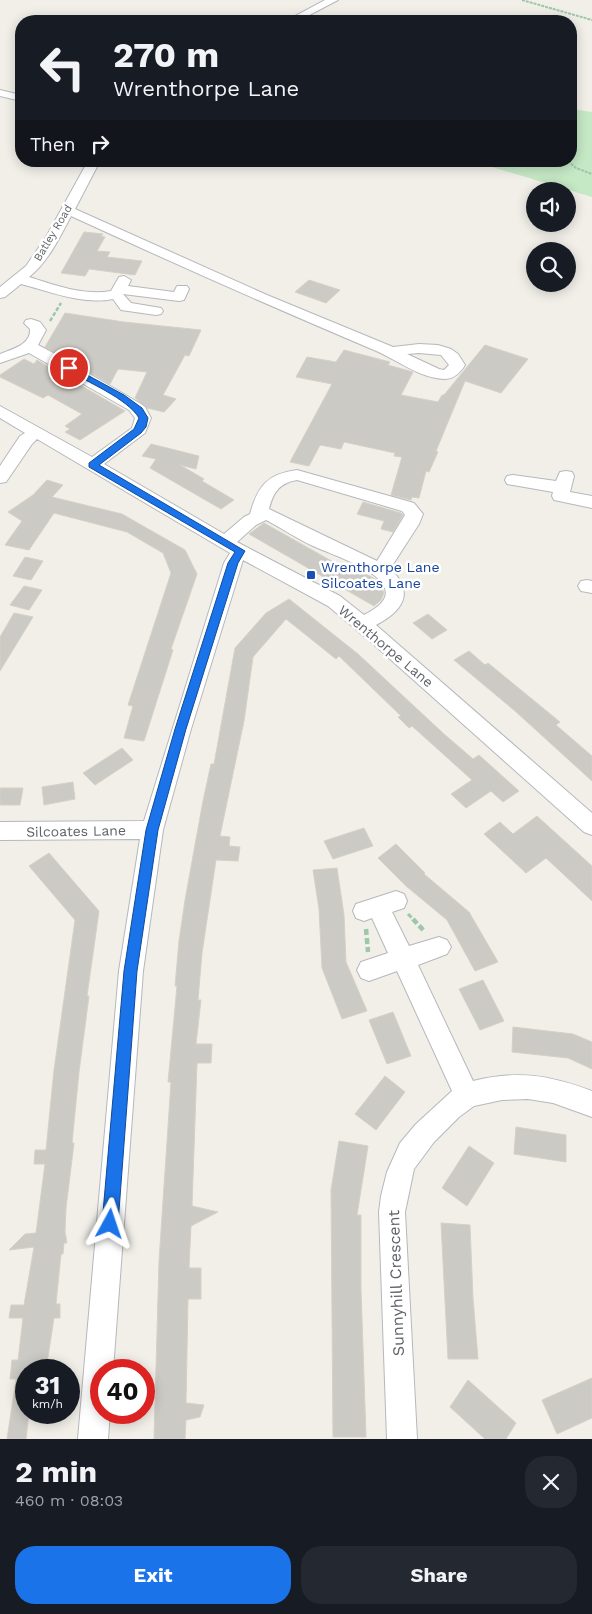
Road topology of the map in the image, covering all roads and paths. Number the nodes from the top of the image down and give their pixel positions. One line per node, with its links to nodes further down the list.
1 (333, 0): 3 (street)
2 (522, 0): 4 (path)
3 (303, 15)
4 (574, 15)
5 (577, 16): 6 (path)
6 (592, 20)
7 (0, 94): 8 (street)
8 (15, 97)
9 (91, 167): 12 (street, Batley Road)
10 (575, 167): 11 (path)
11 (592, 174)
12 (67, 210): 13 (street, Batley Road); 20 (street)
13 (21, 279): 16 (street); 17 (street, Batley Road)
14 (122, 288): 15 (street); 16 (street); 18 (street)
15 (182, 289)
16 (68, 292): 19 (path)
17 (0, 294)
18 (156, 311)
19 (33, 335): 21 (street); 24 (street)
20 (391, 352)
21 (0, 358)
22 (0, 411): 23 (street, Wrenthorpe Lane)
23 (36, 432): 24 (street, Wrenthorpe Lane); 25 (street)
24 (92, 465): 29 (street, Wrenthorpe Lane)
25 (0, 478)
26 (513, 480): 27 (street)
27 (592, 502)
28 (258, 518): 29 (street); 30 (street); 30 (street)
29 (233, 546): 31 (street, Wrenthorpe Lane); 33 (street)
30 (380, 572): 31 (street)
31 (362, 624): 32 (street, Wrenthorpe Lane)
32 (592, 826)
33 (152, 830): 34 (street, Silcoates Lane); 41 (street)
34 (0, 832)
35 (379, 906): 36 (path); 37 (street); 38 (path)
36 (438, 947): 37 (street)
37 (403, 958): 38 (street); 39 (street)
38 (370, 970)
39 (467, 1095): 40 (street, Sunnyhill Crescent); 42 (street, Sunnyhill Crescent)
40 (592, 1104)
41 (93, 1439)
42 (402, 1439)

